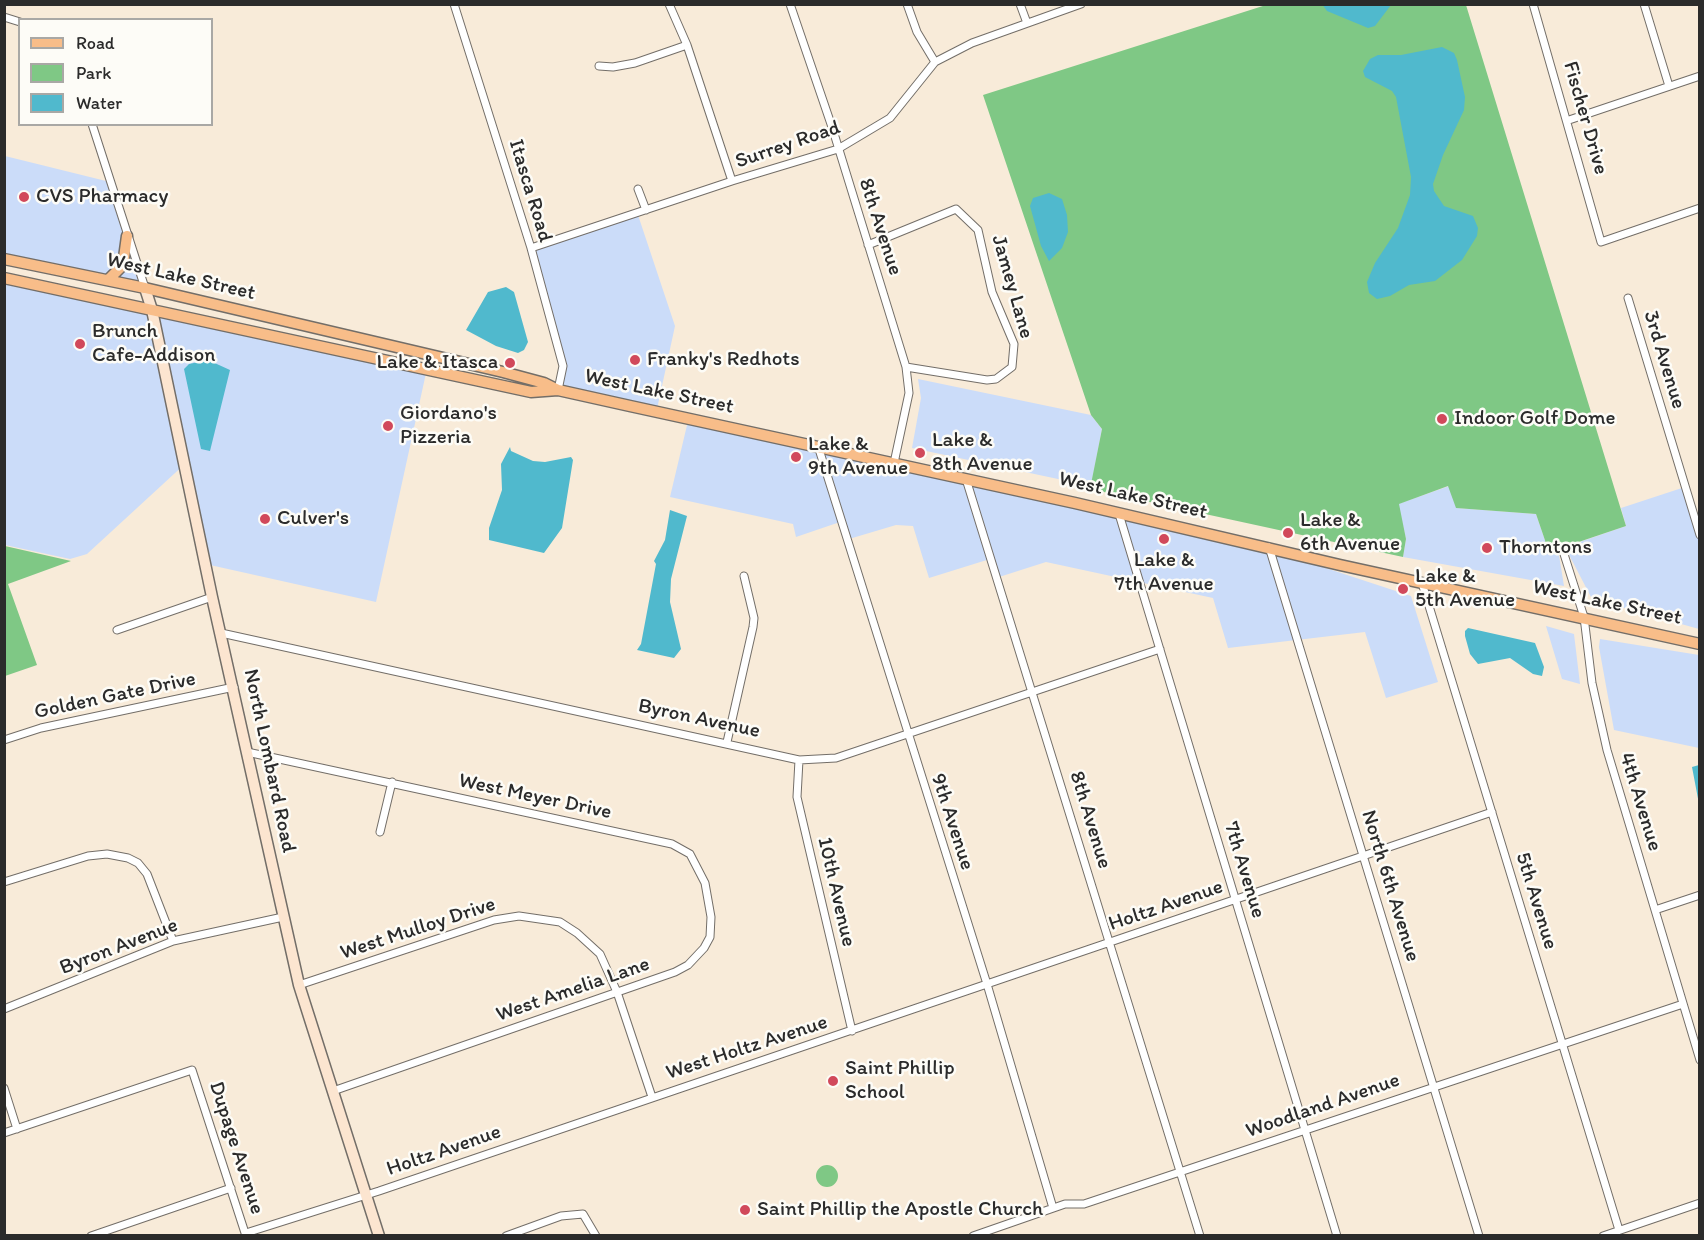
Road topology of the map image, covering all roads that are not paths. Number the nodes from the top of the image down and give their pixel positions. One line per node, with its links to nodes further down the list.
1 (454, 4): 24 (street, Itasca Road)
2 (669, 4): 10 (street)
3 (790, 4): 17 (street, 8th Avenue)
4 (907, 4): 11 (street)
5 (1020, 4): 9 (street)
6 (1081, 4): 9 (street, Surrey Road)
7 (1533, 4): 15 (street, Fischer Drive)
8 (1644, 4): 14 (street)
9 (1027, 23): 11 (street, Surrey Road)
10 (687, 45): 12 (street); 18 (street)
11 (935, 62): 17 (street, Surrey Road)
12 (599, 66)
13 (1700, 76): 14 (street)
14 (1669, 86): 15 (street)
15 (1569, 120): 20 (street, Fischer Drive)
16 (93, 126): 22 (street)
17 (838, 149): 18 (street, Surrey Road); 23 (street, 8th Avenue)
18 (732, 181): 21 (street, Surrey Road)
19 (638, 189): 21 (street)
20 (1700, 208)
21 (646, 210): 24 (street, Surrey Road)
22 (128, 236): 27 (main road); 28 (street)
23 (868, 245): 31 (street, 8th Avenue); 31 (street, Jamey Lane)
24 (531, 248): 32 (street, Itasca Road)
25 (4, 259): 27 (main road, West Lake Street)
26 (4, 278): 30 (main road, West Lake Street)
27 (108, 280): 28 (main road, West Lake Street)
28 (145, 288): 30 (street, North Lombard Road); 32 (main road, West Lake Street)
29 (1628, 298): 37 (street, 3rd Avenue)
30 (152, 310): 32 (main road, West Lake Street); 42 (street, North Lombard Road)
31 (906, 367): 34 (street, 8th Avenue)
32 (558, 390): 33 (main road, West Lake Street)
33 (818, 446): 34 (main road, West Lake Street); 50 (street, 9th Avenue)
34 (894, 463): 35 (main road, West Lake Street)
35 (966, 478): 36 (main road, West Lake Street); 49 (street, 8th Avenue)
36 (1119, 514): 38 (main road, West Lake Street); 47 (street, 7th Avenue)
37 (1700, 535)
38 (1269, 547): 41 (main road, West Lake Street); 59 (street, North 6th Avenue)
39 (1563, 551): 43 (street, 4th Avenue)
40 (744, 576): 52 (street)
41 (1422, 583): 43 (main road, West Lake Street); 56 (street, 5th Avenue)
42 (212, 597): 44 (street); 45 (street, North Lombard Road)
43 (1584, 617): 46 (main road, West Lake Street); 63 (street, 4th Avenue)
44 (117, 630)
45 (220, 633): 48 (street, North Lombard Road); 52 (street, Byron Avenue)
46 (1700, 644)
47 (1160, 649): 49 (street, Byron Avenue); 62 (street, 7th Avenue)
48 (234, 687): 51 (street, Golden Gate Drive); 53 (street, North Lombard Road)
49 (1033, 693): 50 (street, Byron Avenue); 66 (street, 8th Avenue)
50 (907, 735): 54 (street, Byron Avenue); 67 (street, 9th Avenue)
51 (4, 740)
52 (727, 742): 54 (street, Byron Avenue)
53 (247, 752): 55 (street, West Meyer Drive); 64 (street, North Lombard Road)
54 (799, 760): 72 (street, 10th Avenue)
55 (392, 782): 57 (street); 58 (street, West Meyer Drive)
56 (1492, 812): 59 (street, Holtz Avenue); 73 (street, 5th Avenue)
57 (380, 832)
58 (672, 844): 69 (street, West Amelia Lane)
59 (1363, 856): 62 (street, Holtz Avenue); 75 (street, North 6th Avenue)
60 (4, 882): 65 (street)
61 (1700, 895): 63 (street)
62 (1236, 899): 66 (street, Holtz Avenue); 80 (street, 7th Avenue)
63 (1655, 910): 70 (street, 4th Avenue)
64 (283, 917): 65 (street, Byron Avenue); 68 (street, North Lombard Road)
65 (173, 941): 71 (street, Byron Avenue)
66 (1111, 942): 67 (street, Holtz Avenue); 82 (street, 8th Avenue)
67 (987, 984): 72 (street, Holtz Avenue); 86 (street, 9th Avenue)
68 (299, 985): 69 (street, West Mulloy Drive); 77 (street, North Lombard Road)
69 (617, 992): 77 (street, West Amelia Lane); 78 (street, West Mulloy Drive)
70 (1683, 1004): 73 (street, Woodland Avenue); 74 (street, 4th Avenue)
71 (4, 1010)
72 (852, 1030): 78 (street, West Holtz Avenue)
73 (1561, 1043): 75 (street, Woodland Avenue); 87 (street, 5th Avenue)
74 (1700, 1059)
75 (1433, 1086): 80 (street, Woodland Avenue); 96 (street, North 6th Avenue)
76 (4, 1088): 79 (street)
77 (333, 1091): 84 (street, North Lombard Road)
78 (652, 1097): 84 (street, Holtz Avenue)
79 (17, 1129): 81 (street); 83 (street, Dupage Avenue)
80 (1305, 1130): 82 (street, Woodland Avenue); 95 (street, 7th Avenue)
81 (4, 1133)
82 (1180, 1172): 86 (street, Woodland Avenue); 94 (street, 8th Avenue)
83 (231, 1188): 88 (street, Dupage Avenue); 89 (street)
84 (367, 1195): 88 (street, Holtz Avenue); 90 (street, North Lombard Road)
85 (1700, 1203): 87 (street)
86 (1053, 1208): 93 (street, Woodland Avenue)
87 (1619, 1230): 97 (street)
88 (246, 1234)
89 (91, 1236)
90 (379, 1236)
91 (506, 1236): 92 (street)
92 (596, 1236)
93 (973, 1236)
94 (1200, 1236)
95 (1337, 1236)
96 (1479, 1236)
97 (1603, 1236)

